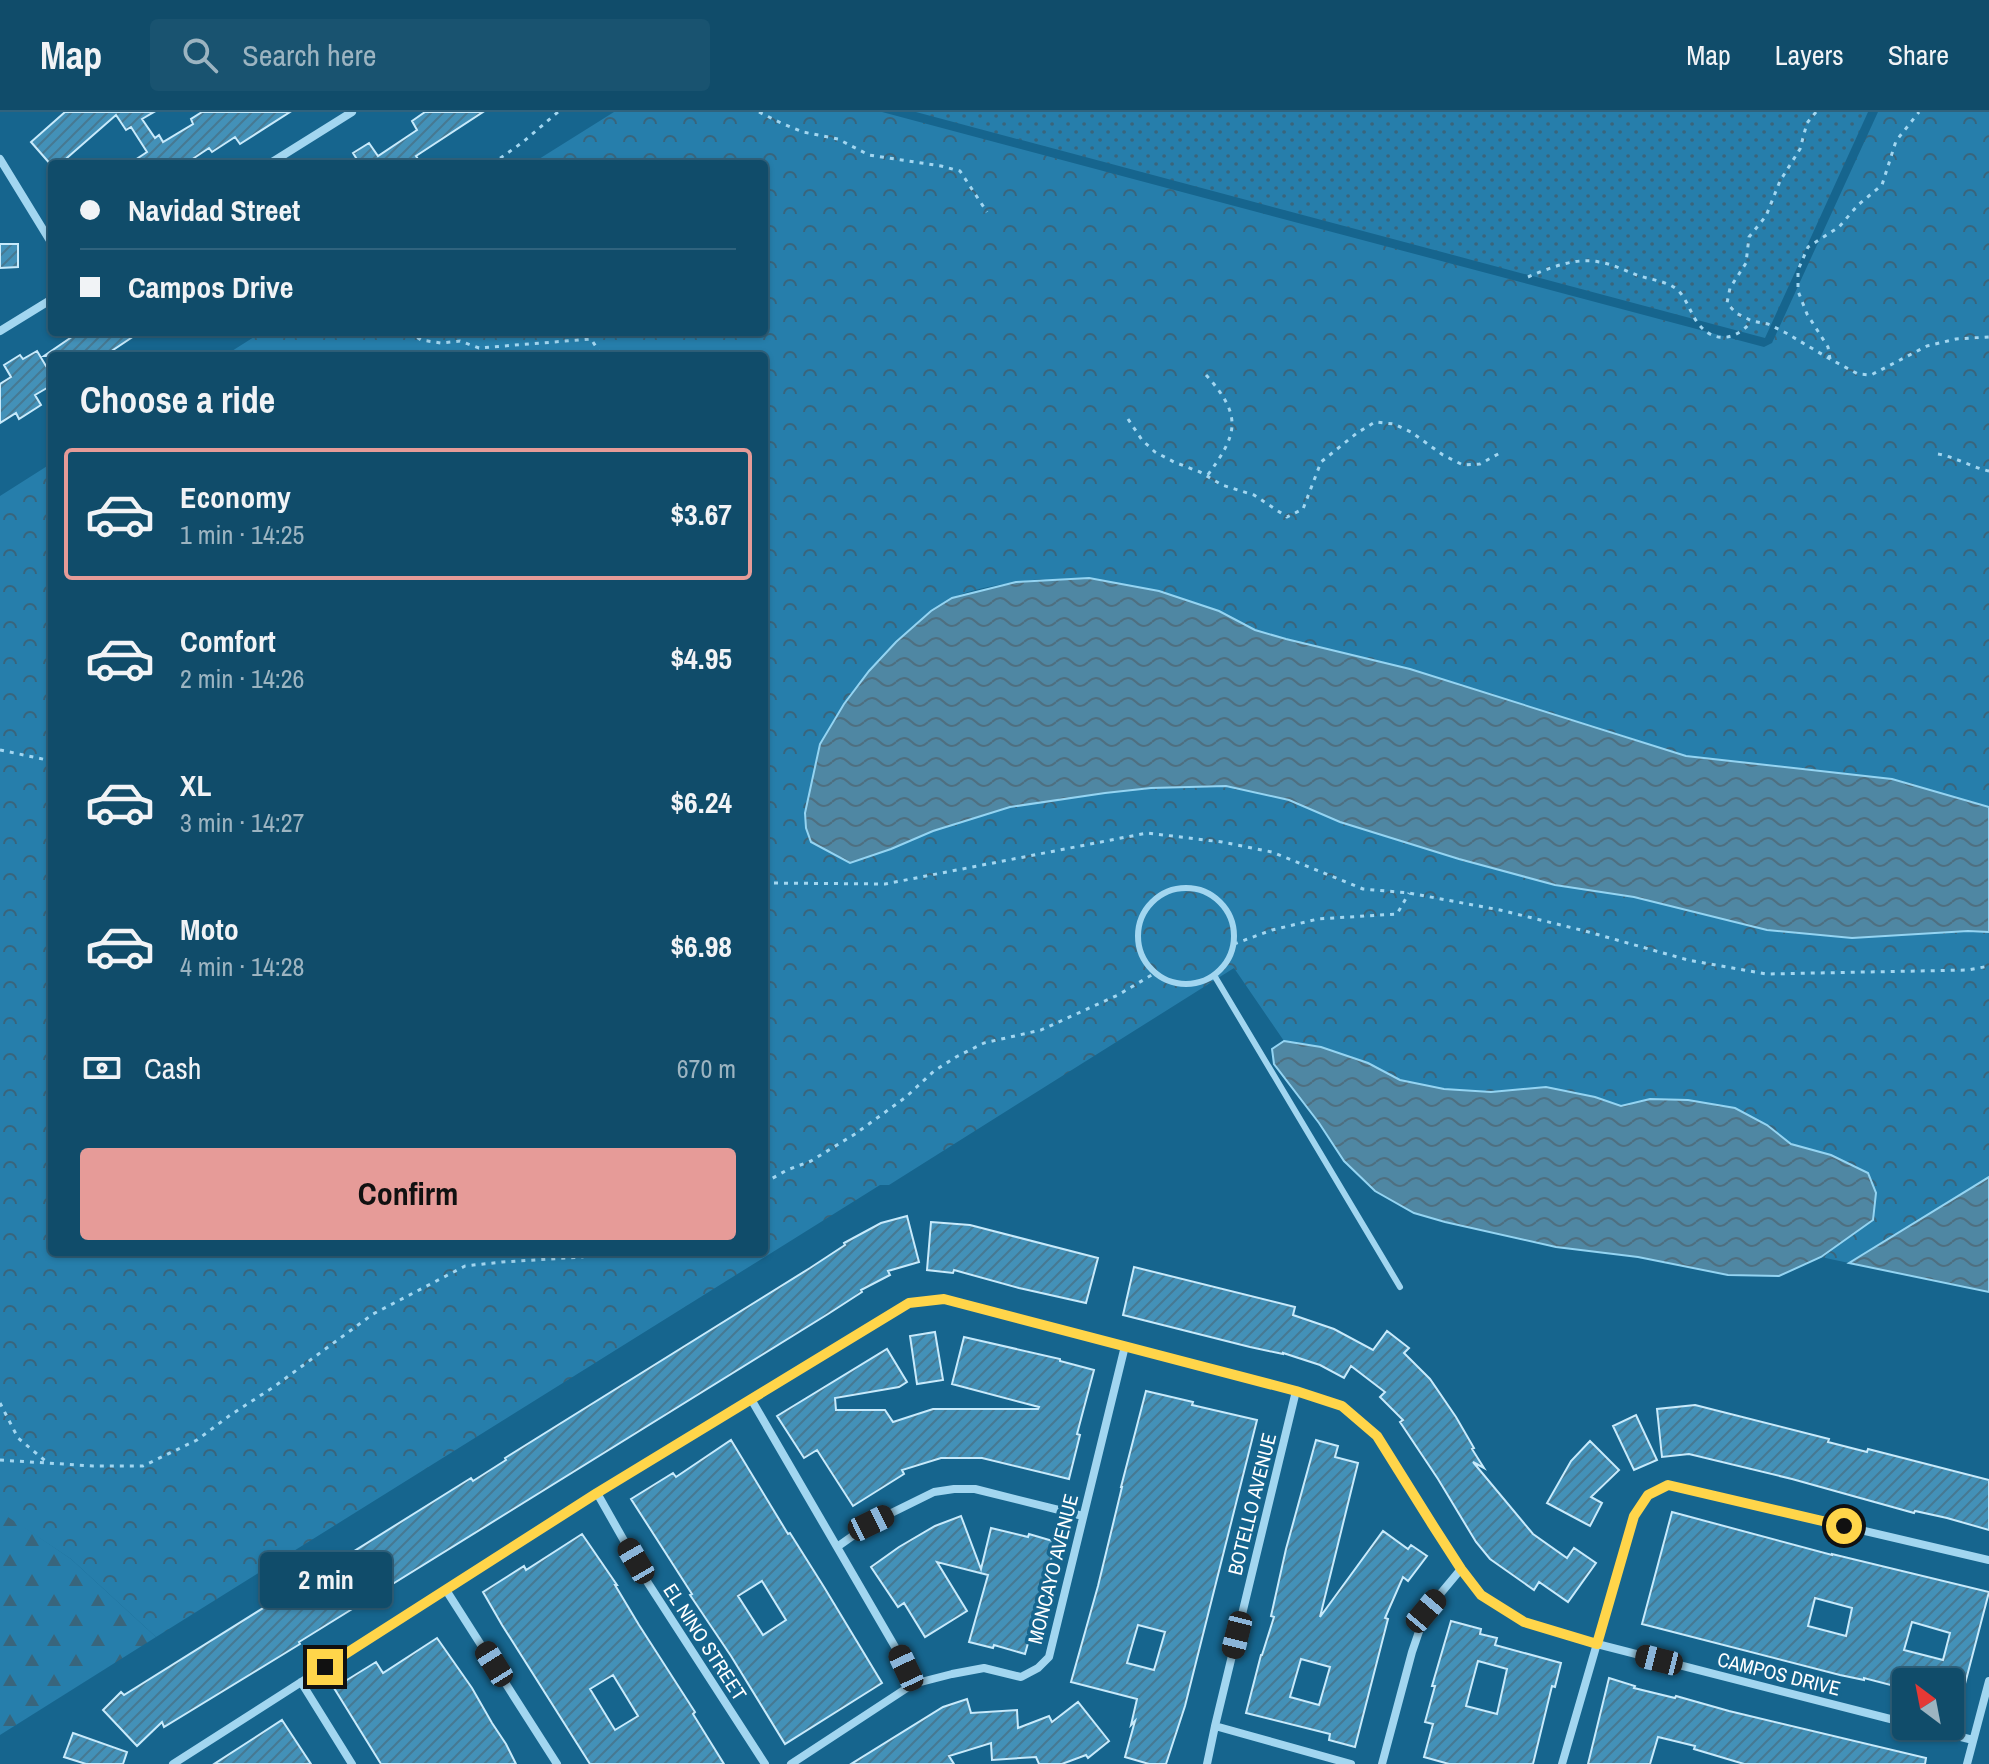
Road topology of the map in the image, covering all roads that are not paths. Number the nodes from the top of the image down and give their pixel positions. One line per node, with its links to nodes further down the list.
1 (352, 112): 3 (street)
2 (0, 159): 4 (street)
3 (275, 160)
4 (48, 237)
5 (48, 301): 6 (street)
6 (0, 331)
7 (1214, 975): 7 (lane); 8 (lane)
8 (1400, 1287)
9 (1125, 1346): 10 (street, CAMPOS DRIVE); 11 (street, CAMPOS DRIVE); 13 (street, MONCAYO AVENUE)
10 (1296, 1391): 16 (street, CAMPOS DRIVE); 23 (street, BOTELLO AVENUE)
11 (751, 1399): 12 (street, CAMPOS DRIVE); 14 (street)
12 (597, 1493): 17 (street, CAMPOS DRIVE); 29 (street, EL NINO STREET)
13 (1083, 1516): 14 (street); 21 (street, MONCAYO AVENUE)
14 (837, 1547): 21 (street)
15 (1989, 1560): 18 (street)
16 (1461, 1569): 18 (street, CAMPOS DRIVE); 33 (street)
17 (446, 1590): 20 (street, CAMPOS DRIVE); 28 (street)
18 (1597, 1644): 22 (street, CAMPOS DRIVE); 34 (street)
19 (1989, 1681): 25 (street)
20 (301, 1682): 26 (street, CAMPOS DRIVE); 27 (street)
21 (913, 1684): 30 (street, MONCAYO AVENUE)
22 (1892, 1719)
23 (1215, 1726): 31 (street, BOTELLO AVENUE); 32 (street)
24 (1964, 1738): 25 (street)
25 (1973, 1740): 35 (street)
26 (173, 1764)
27 (352, 1764)
28 (557, 1764)
29 (765, 1764)
30 (791, 1764)
31 (1207, 1764)
32 (1351, 1764)
33 (1382, 1764)
34 (1562, 1764)
35 (1967, 1764)

